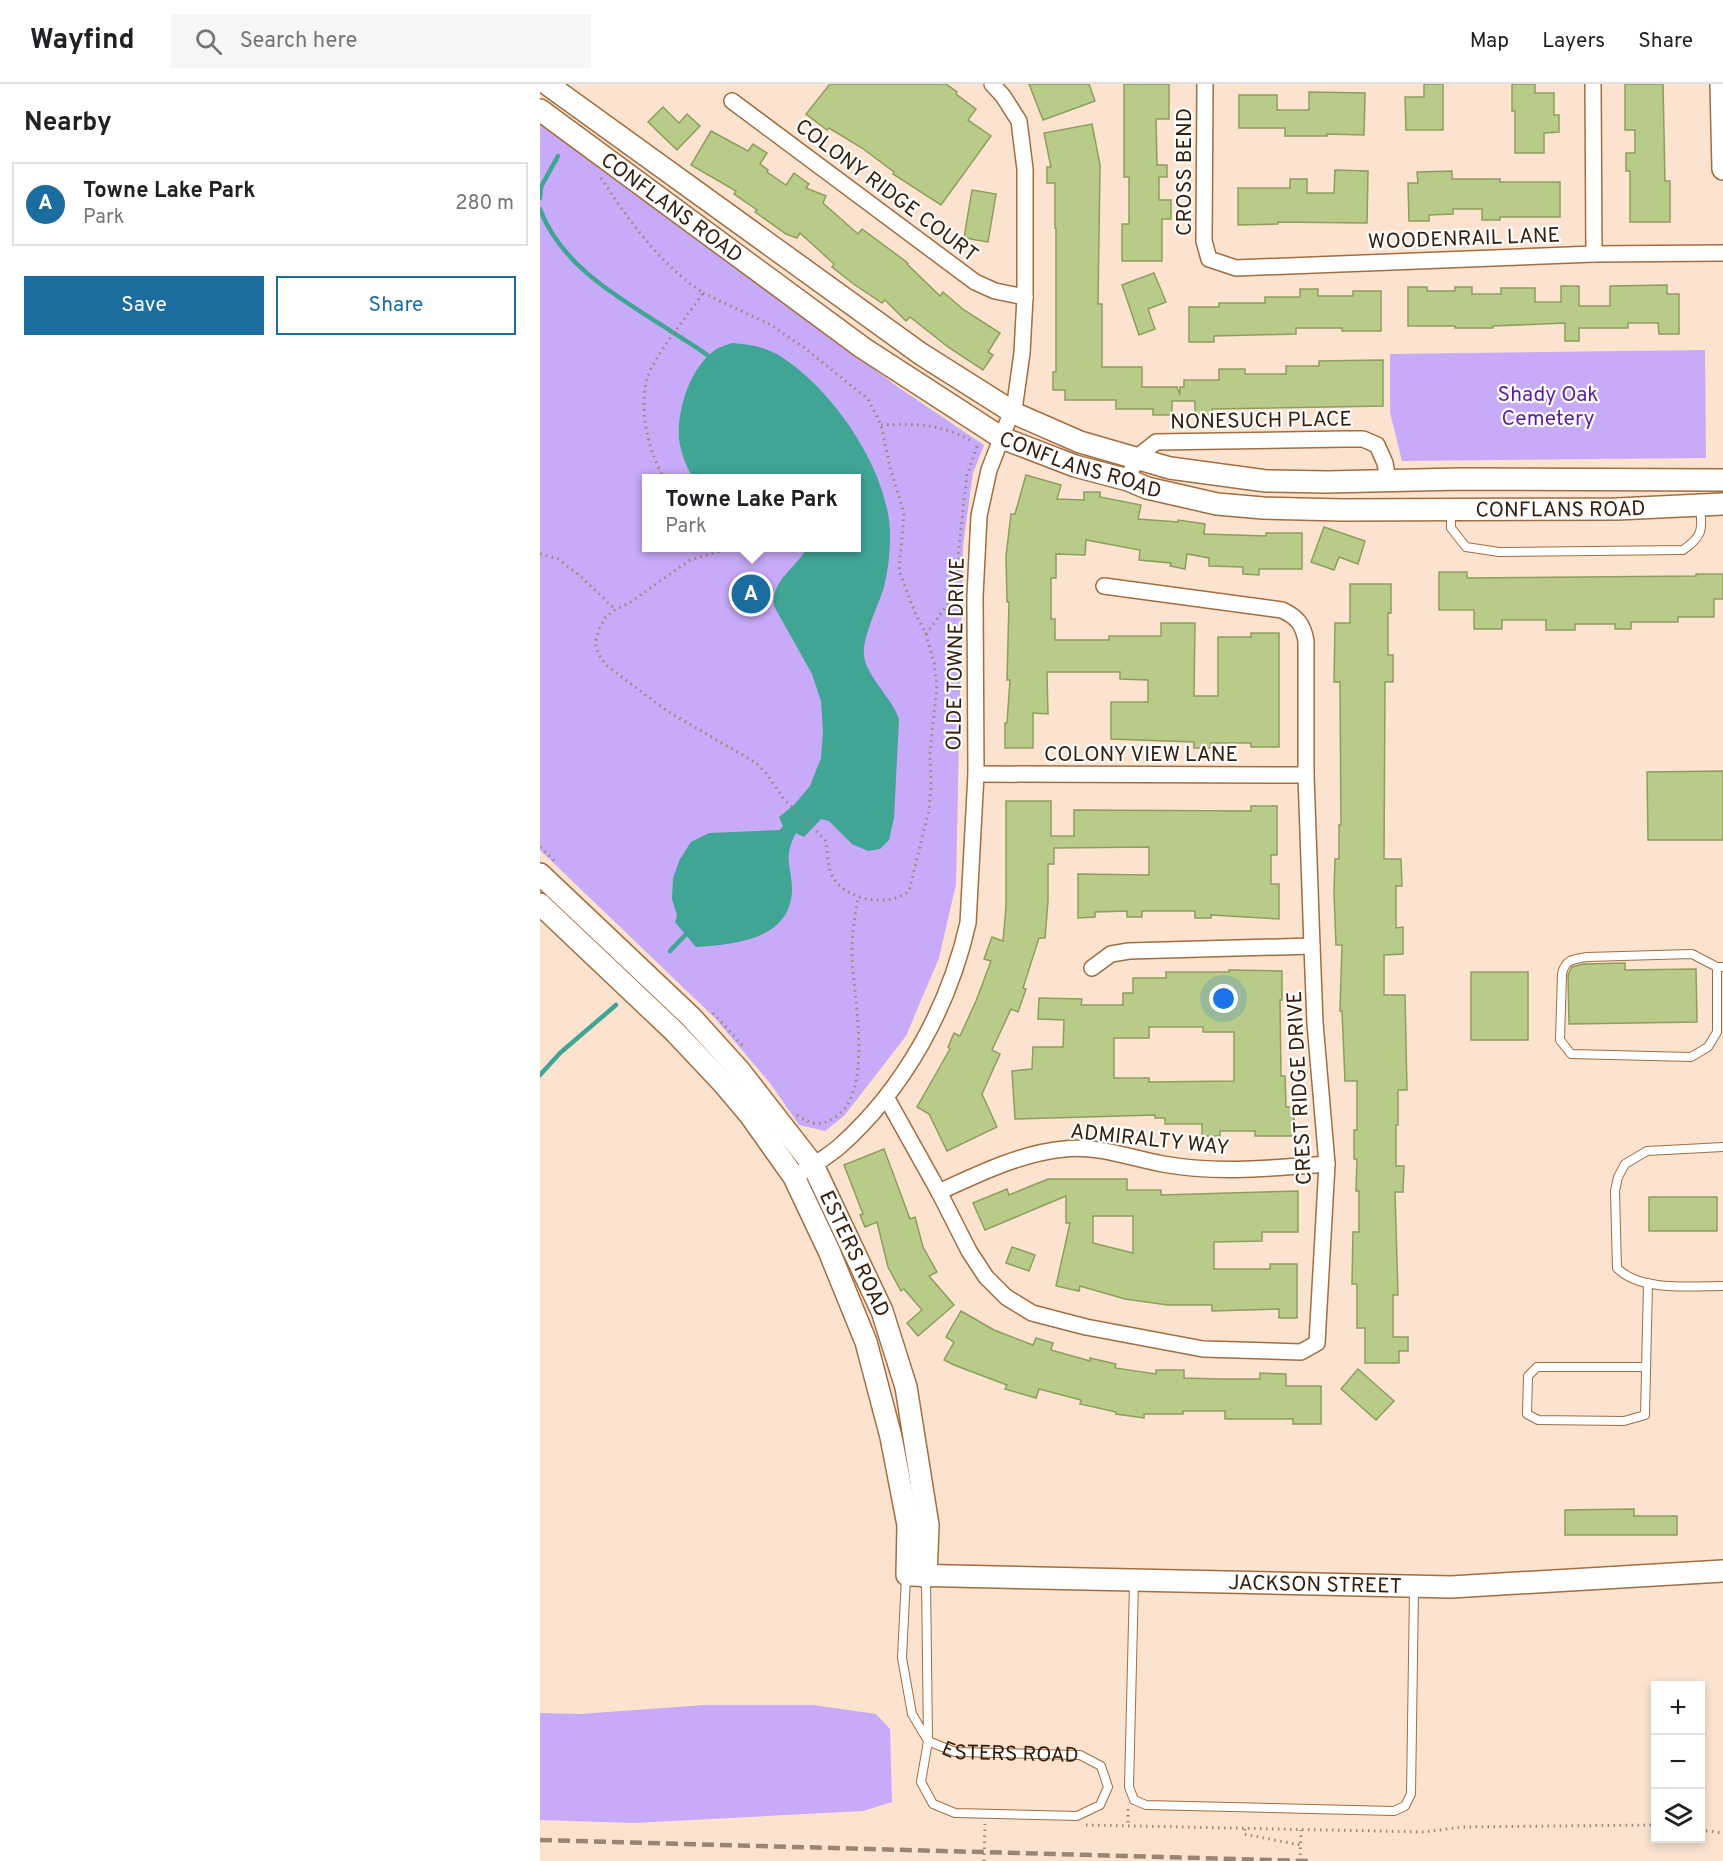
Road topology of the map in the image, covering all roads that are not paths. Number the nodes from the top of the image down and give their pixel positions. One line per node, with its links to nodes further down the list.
1 (992, 84): 12 (street, OLDE TOWNE DRIVE)
2 (1205, 84): 11 (street, CROSS BEND)
3 (1593, 84): 9 (street)
4 (1721, 84): 8 (main road)
5 (555, 86): 7 (main road); 13 (main road, CONFLANS ROAD)
6 (732, 101): 12 (street, COLONY RIDGE COURT)
7 (541, 111): 14 (main road, CONFLANS ROAD)
8 (1723, 169)
9 (1594, 254): 10 (street, WOODENRAIL LANE); 11 (street, WOODENRAIL LANE)
10 (1723, 254)
11 (1209, 259)
12 (1025, 297): 13 (street, OLDE TOWNE DRIVE)
13 (1011, 411): 14 (street, OLDE TOWNE DRIVE); 15 (main road, CONFLANS ROAD)
14 (1002, 438): 17 (main road, CONFLANS ROAD); 23 (street, OLDE TOWNE DRIVE)
15 (1136, 458): 17 (street); 18 (main road, CONFLANS ROAD); 18 (street, NONESUCH PLACE)
16 (1719, 478): 18 (main road, CONFLANS ROAD)
17 (1128, 480): 21 (main road, CONFLANS ROAD)
18 (1388, 480)
19 (1723, 504): 20 (main road, CONFLANS ROAD)
20 (1700, 505): 21 (main road, CONFLANS ROAD); 21 (lane)
21 (1451, 510)
22 (1104, 586): 24 (street, CREST RIDGE DRIVE)
23 (976, 774): 24 (street, COLONY VIEW LANE); 30 (street, OLDE TOWNE DRIVE)
24 (1306, 775): 27 (street, CREST RIDGE DRIVE)
25 (548, 868): 33 (main road, ESTERS ROAD)
26 (540, 904): 34 (main road, ESTERS ROAD)
27 (1312, 946): 29 (street); 32 (street, CREST RIDGE DRIVE)
28 (1720, 967): 28 (lane)
29 (1092, 968)
30 (886, 1097): 33 (street, OLDE TOWNE DRIVE); 35 (street, CREST RIDGE DRIVE)
31 (1723, 1147): 36 (lane)
32 (1328, 1164): 35 (street, ADMIRALTY WAY); 35 (street, CREST RIDGE DRIVE)
33 (813, 1165): 34 (street, OLDE TOWNE DRIVE); 40 (main road, ESTERS ROAD)
34 (794, 1177): 40 (main road, ESTERS ROAD)
35 (939, 1192)
36 (1648, 1283): 37 (lane); 38 (lane)
37 (1723, 1286)
38 (1646, 1367): 38 (lane)
39 (1723, 1571): 42 (main road, JACKSON STREET)
40 (916, 1576): 41 (main road, JACKSON STREET); 43 (lane, ESTERS ROAD); 43 (lane, ESTERS ROAD)
41 (1134, 1581): 42 (main road, JACKSON STREET); 42 (lane)
42 (1414, 1586)
43 (928, 1741): 43 (lane, ESTERS ROAD)

